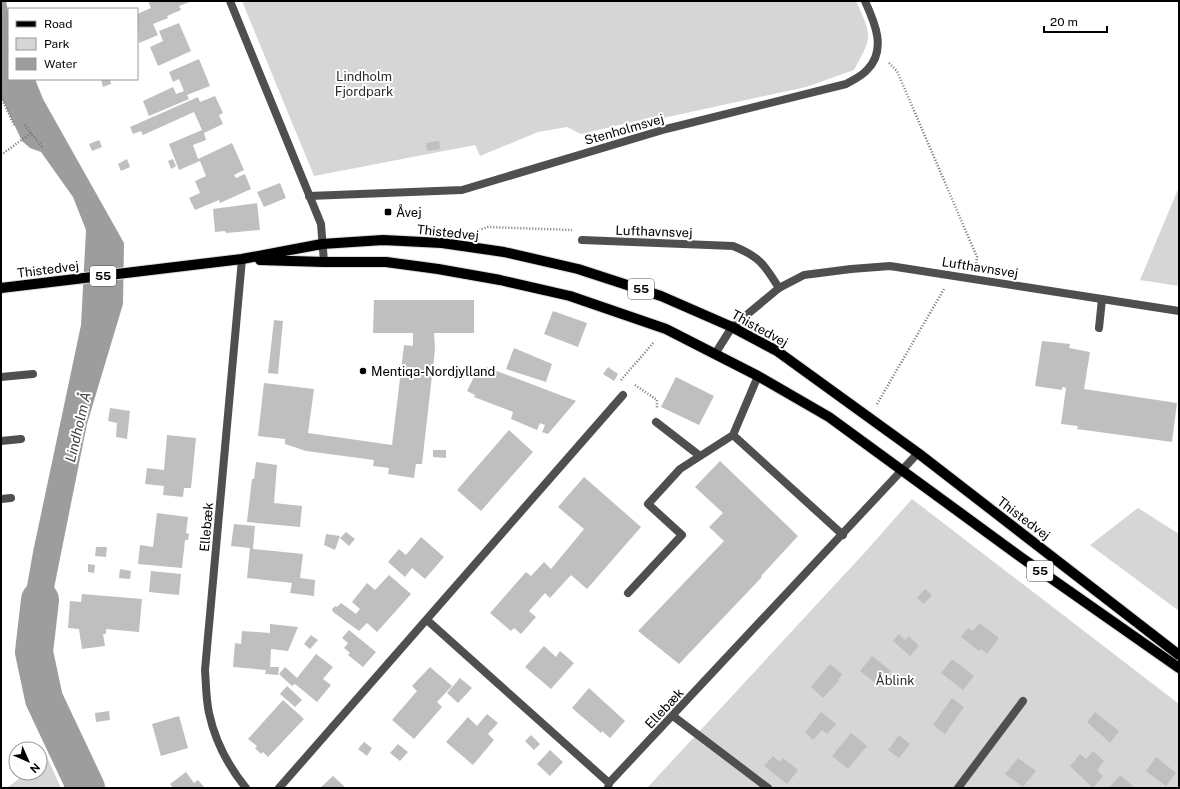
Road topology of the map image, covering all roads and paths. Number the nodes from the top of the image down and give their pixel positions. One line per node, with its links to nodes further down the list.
1 (230, 1): 10 (street)
2 (865, 1): 3 (street)
3 (878, 53): 10 (street, Stenholmsvej); 17 (path)
4 (1, 97): 6 (path)
5 (25, 125): 7 (path)
6 (15, 127)
7 (31, 133): 8 (path); 9 (path)
8 (43, 148)
9 (1, 155)
10 (309, 196): 13 (street)
11 (475, 232): 12 (path)
12 (582, 240): 19 (street, Lufthavnsvej)
13 (322, 244): 14 (main road, Thistedvej / 55); 15 (street); 22 (main road, Thistedvej / 55)
14 (242, 259): 15 (main road, Thistedvej / 55); 18 (main road, Thistedvej / 55); 49 (street, Ellebæk)
15 (324, 262): 24 (main road, Thistedvej / 55)
16 (952, 275): 17 (street, Lufthavnsvej); 19 (street, Lufthavnsvej); 31 (path)
17 (974, 278): 20 (street, Lufthavnsvej)
18 (1, 288)
19 (779, 288): 22 (street, Lufthavnsvej)
20 (1102, 299): 21 (street, Lufthavnsvej); 23 (street)
21 (1179, 311)
22 (732, 327): 25 (street, Lufthavnsvej); 31 (main road, Thistedvej / 55)
23 (1099, 328)
24 (666, 329): 25 (main road, Thistedvej / 55); 29 (path)
25 (715, 354): 27 (main road, Thistedvej / 55)
26 (33, 374): 28 (street)
27 (758, 376): 33 (street); 38 (main road, Thistedvej / 55)
28 (1, 377)
29 (623, 377): 30 (path); 32 (path)
30 (622, 394): 43 (street)
31 (870, 417): 36 (main road, Thistedvej / 55)
32 (656, 422): 37 (street)
33 (733, 435): 37 (street); 41 (street)
34 (22, 439): 35 (street)
35 (1, 441)
36 (918, 453): 38 (street, Ellebæk); 44 (main road, Thistedvej / 55)
37 (700, 456): 42 (street)
38 (903, 470): 41 (street, Ellebæk); 45 (main road, Thistedvej / 55)
39 (11, 498): 40 (street)
40 (1, 499)
41 (843, 535): 47 (street, Ellebæk)
42 (628, 592)
43 (427, 620): 48 (street, Ellebæk); 50 (street)
44 (1179, 655)
45 (1179, 668)
46 (1023, 701): 52 (street)
47 (673, 716): 48 (street, Ellebæk); 51 (street)
48 (608, 786)
49 (246, 788)
50 (279, 788)
51 (768, 788)
52 (958, 788)

